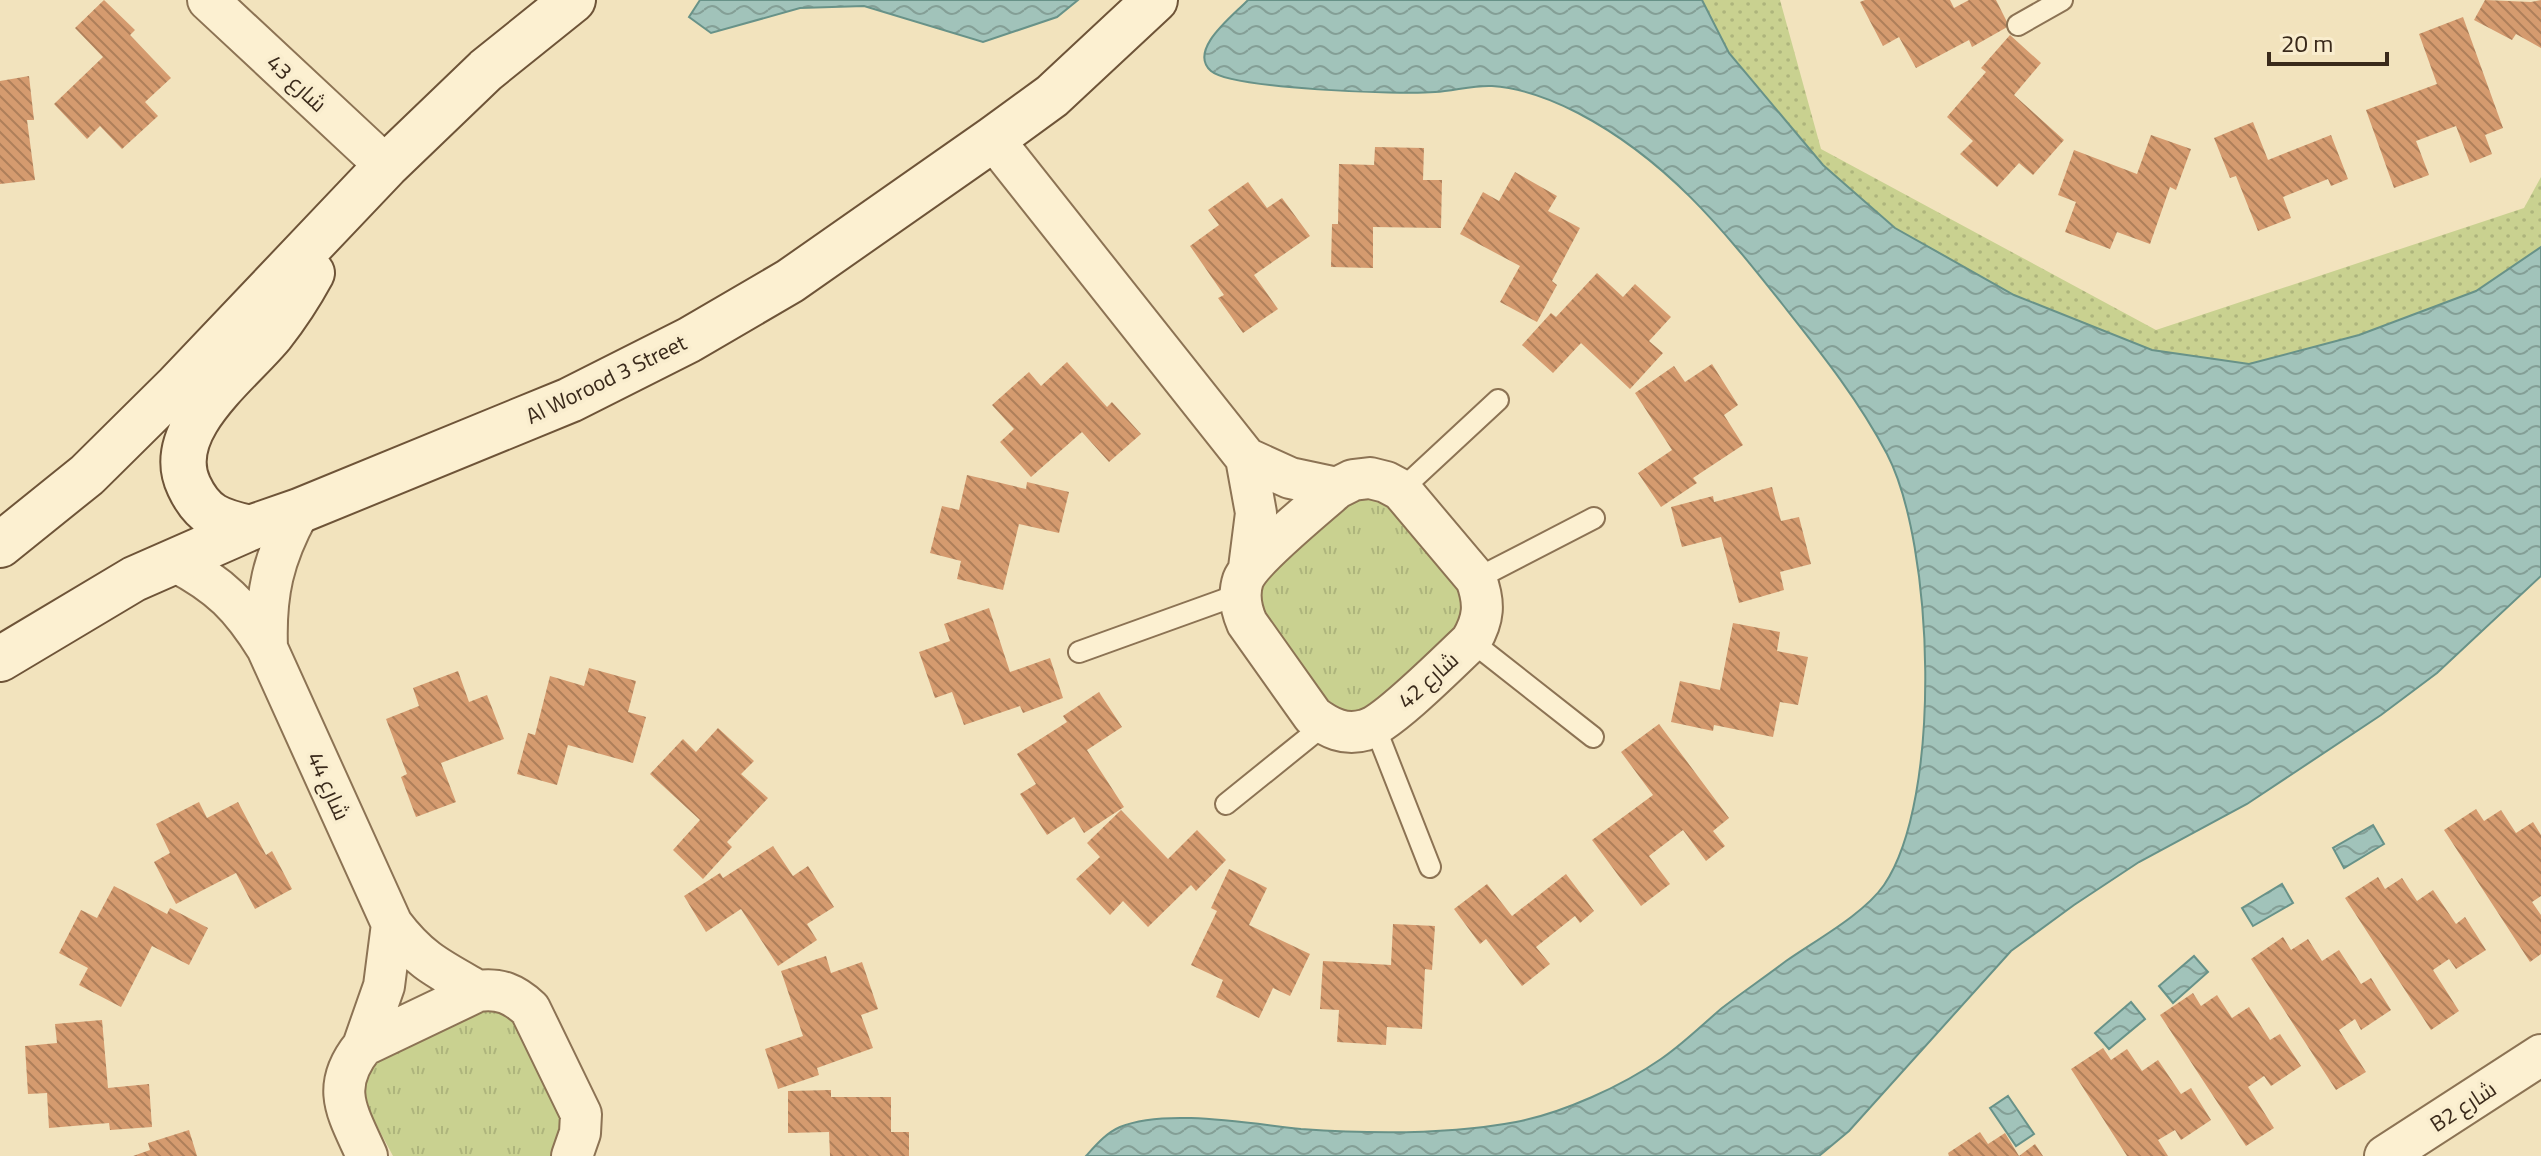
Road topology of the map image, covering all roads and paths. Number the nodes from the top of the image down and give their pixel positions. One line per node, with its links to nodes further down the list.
1 (208, 0): 7 (street, شارع 43)
2 (573, 0): 7 (street)
3 (1155, 0): 6 (street, Al Worood 3 Street)
4 (2062, 0): 5 (lane)
5 (2018, 25)
6 (993, 139): 10 (street); 13 (street, Al Worood 3 Street)
7 (386, 166): 8 (street)
8 (333, 223): 15 (street); 16 (street)
9 (1498, 400): 12 (lane)
10 (1246, 458): 11 (street); 19 (street)
11 (1337, 488): 12 (street); 19 (street)
12 (1401, 490): 18 (street)
13 (299, 511): 15 (street, Al Worood 3 Street); 21 (street, شارع 44)
14 (1594, 518): 18 (lane)
15 (250, 528): 17 (street, Al Worood 3 Street)
16 (0, 545)
17 (176, 562): 21 (street, شارع 44); 23 (street, Al Worood 3 Street)
18 (1476, 579): 20 (street, شارع 42)
19 (1245, 581): 22 (lane); 24 (street)
20 (1471, 641): 25 (street, شارع 42); 26 (lane)
21 (267, 648): 29 (street, شارع 44)
22 (1079, 652)
23 (0, 659)
24 (1324, 725): 25 (street); 27 (lane)
25 (1375, 727): 28 (lane)
26 (1593, 737)
27 (1226, 804)
28 (1430, 867)
29 (392, 924): 30 (street, شارع 44); 31 (street)
30 (478, 991): 31 (street); 34 (street, شارع 44)
31 (363, 1046): 33 (street)
32 (2540, 1059): 35 (street, B2 شارع)
33 (367, 1156)
34 (572, 1156)
35 (2385, 1156)

